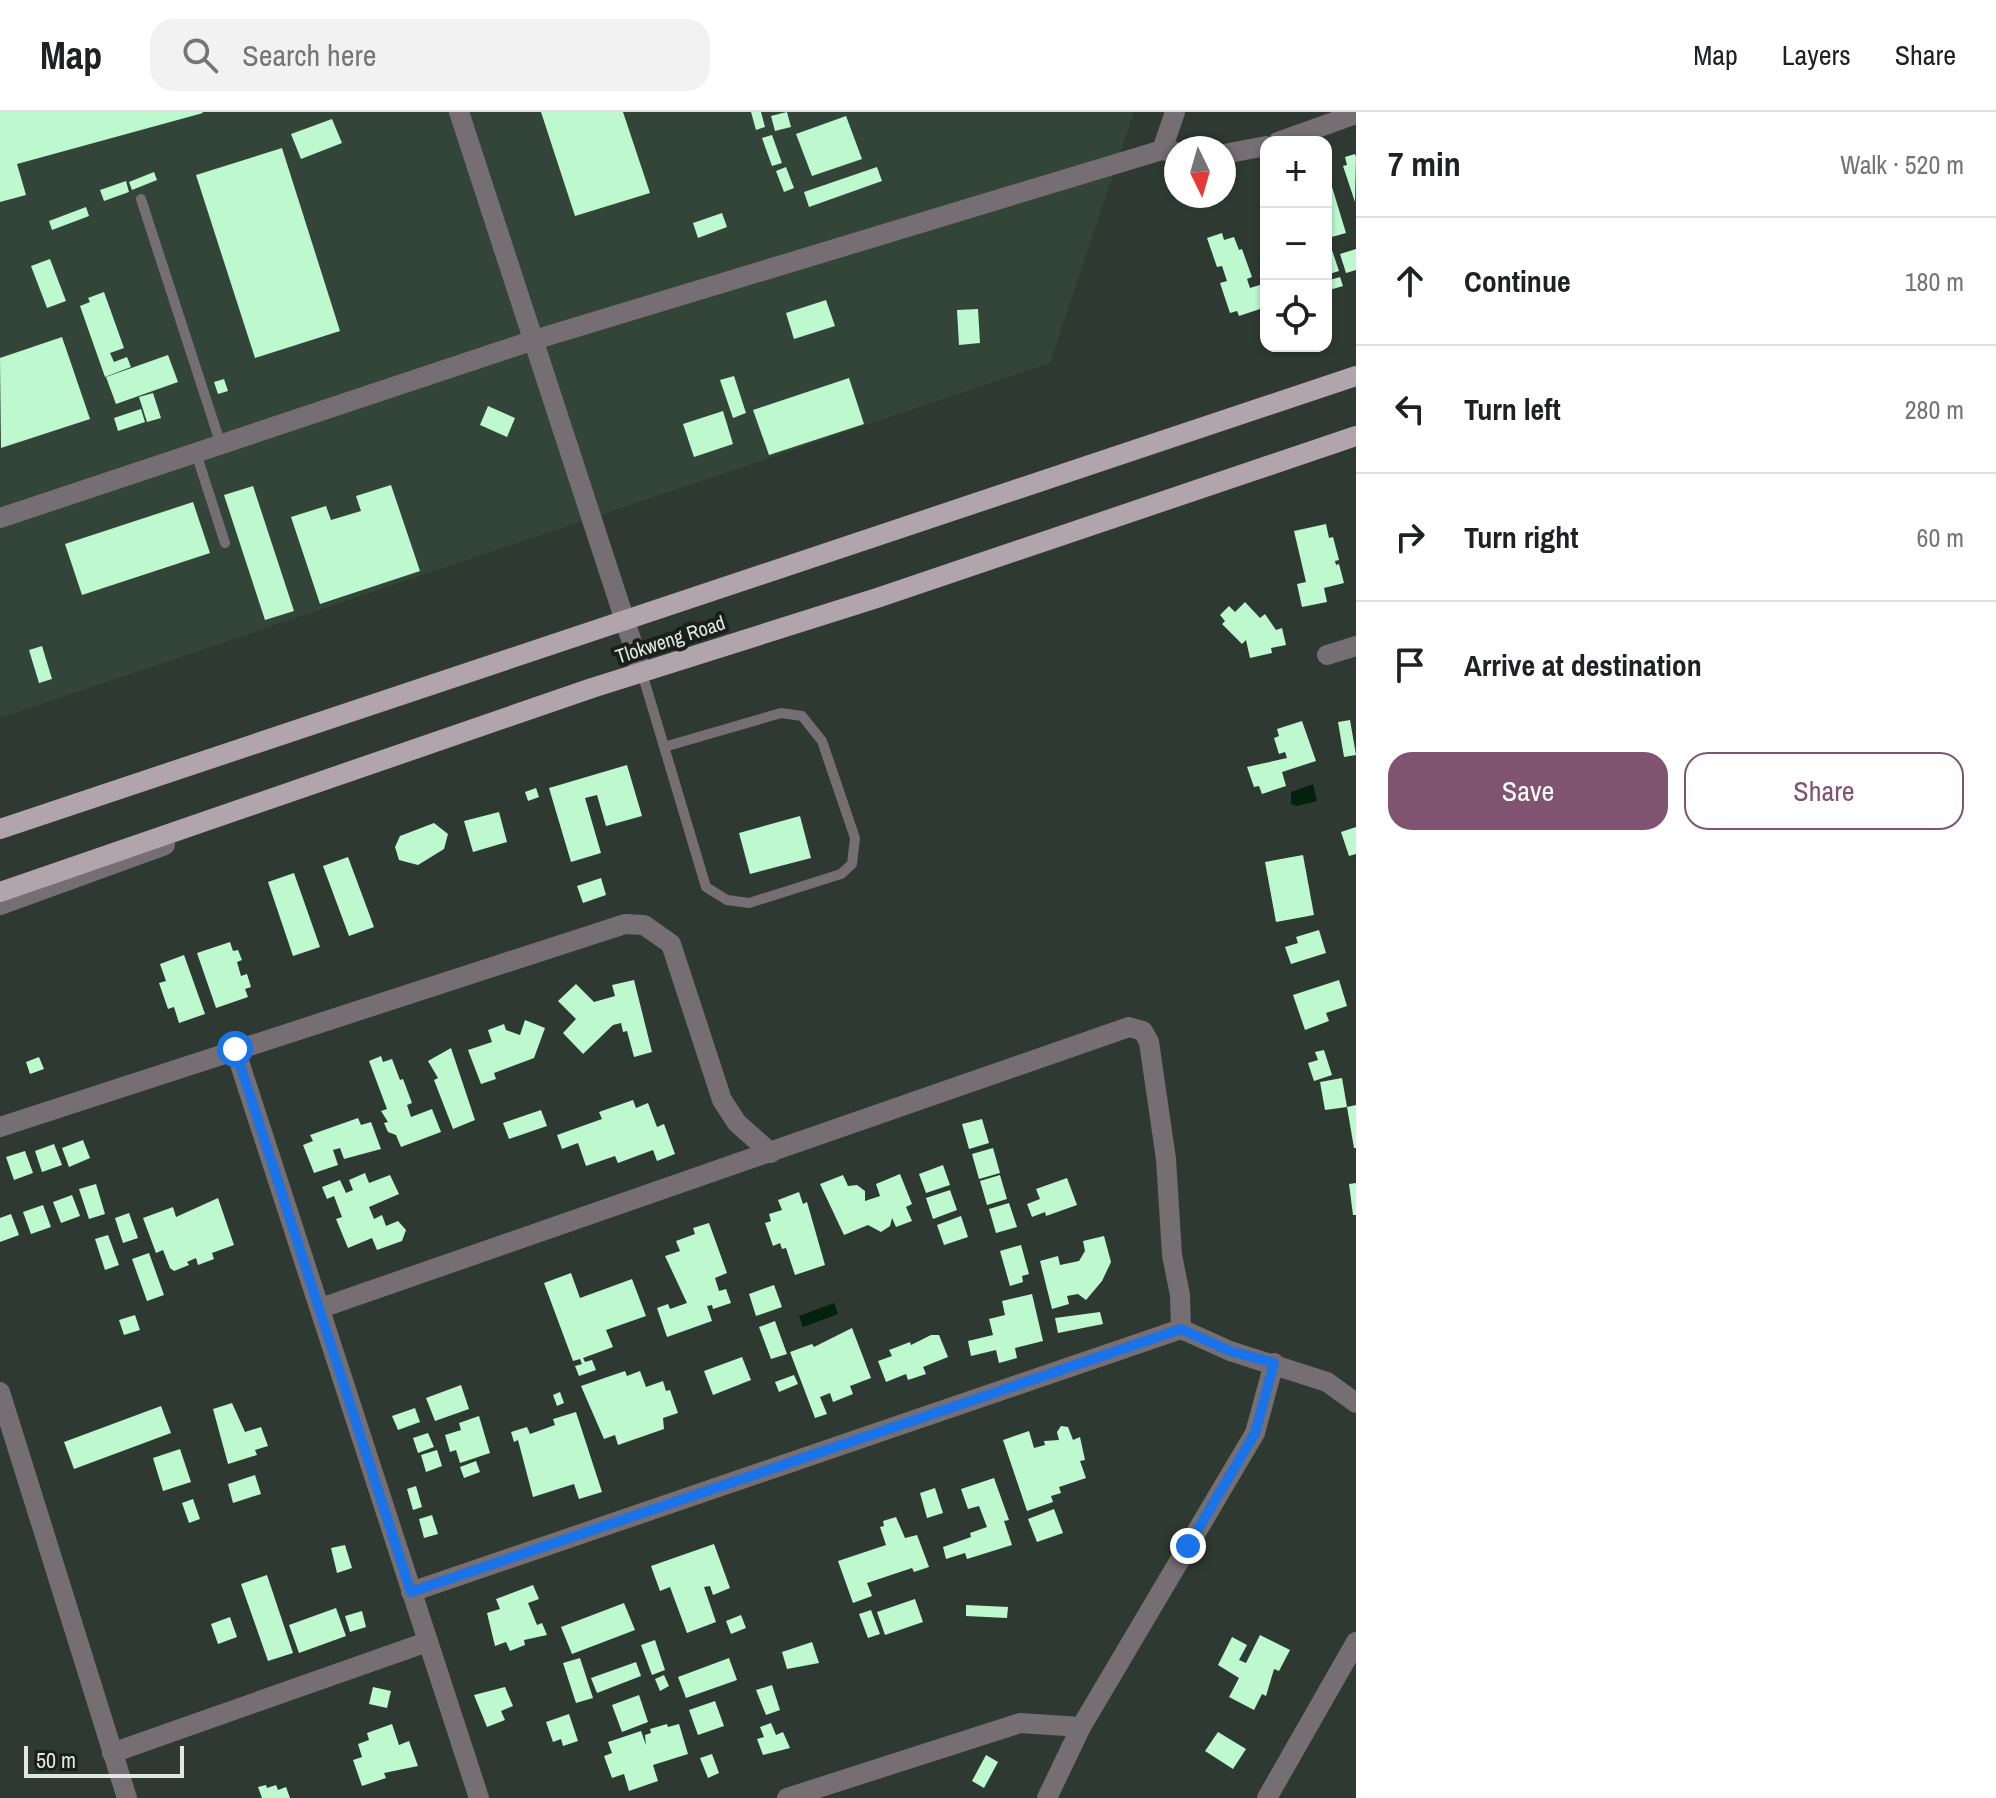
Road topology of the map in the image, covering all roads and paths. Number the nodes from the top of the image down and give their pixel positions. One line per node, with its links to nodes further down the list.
1 (459, 112): 10 (street)
2 (1175, 112): 4 (street)
3 (1356, 114): 5 (street)
4 (1171, 136)
5 (1295, 136)
6 (1260, 147): 8 (street)
7 (1164, 152): 10 (street)
8 (1236, 152)
9 (141, 199): 13 (lane)
10 (534, 340): 13 (street); 17 (street)
11 (1356, 376): 17 (main road, Tlokweng Road)
12 (1356, 436): 20 (main road, Tlokweng Road)
13 (221, 445): 14 (street)
14 (196, 453): 15 (street); 16 (lane)
15 (0, 518)
16 (225, 543)
17 (625, 619): 20 (street); 23 (main road, Tlokweng Road)
18 (1356, 646): 19 (street)
19 (1327, 655)
20 (642, 673): 21 (lane); 22 (main road, Tlokweng Road)
21 (664, 747): 21 (lane)
22 (211, 821): 24 (main road, Tlokweng Road); 25 (street)
23 (0, 829)
24 (0, 892)
25 (0, 905)
26 (235, 1049): 27 (street); 28 (street); 29 (street)
27 (0, 1127)
28 (771, 1153): 29 (street); 30 (street)
29 (321, 1308): 34 (street)
30 (1181, 1329): 31 (street); 34 (street)
31 (1274, 1363): 33 (street); 37 (street)
32 (0, 1392): 38 (street)
33 (1356, 1403)
34 (411, 1592): 35 (street)
35 (427, 1642): 38 (street); 41 (street)
36 (1356, 1642): 44 (street)
37 (1081, 1727): 39 (street); 43 (street)
38 (112, 1753): 40 (street)
39 (824, 1792): 42 (street)
40 (127, 1798)
41 (479, 1798)
42 (787, 1798)
43 (1047, 1798)
44 (1267, 1798)

